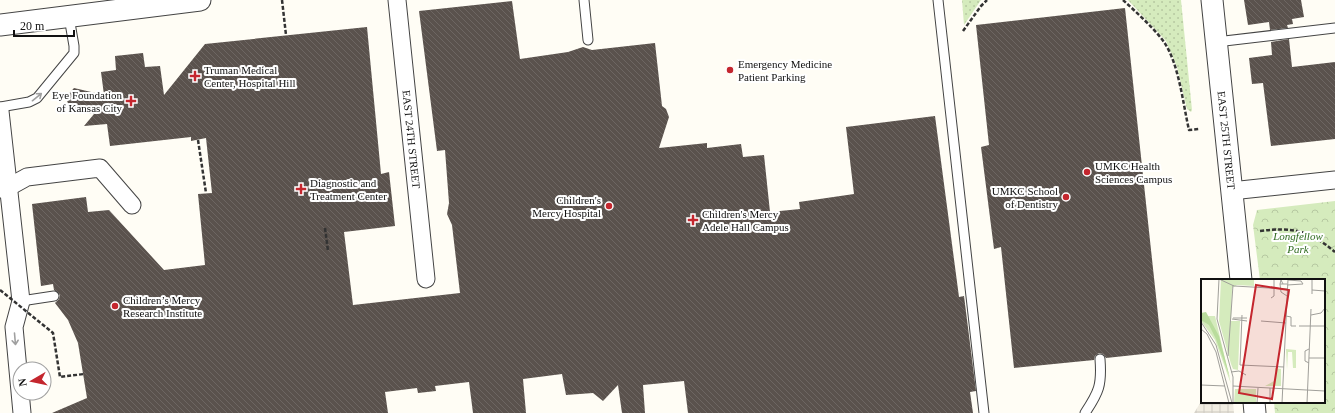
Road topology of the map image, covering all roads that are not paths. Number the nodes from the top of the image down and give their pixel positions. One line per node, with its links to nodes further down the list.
1 (200, 0): 6 (street)
2 (396, 0): 17 (street, EAST 24TH STREET)
3 (584, 0): 9 (lane)
4 (938, 0): 24 (lane)
5 (1212, 0): 10 (street, EAST 25TH STREET)
6 (69, 17): 7 (street); 11 (lane, one-way to 6)
7 (0, 25)
8 (1335, 28): 10 (lane)
9 (588, 40)
10 (1216, 42): 15 (street, EAST 25TH STREET)
11 (0, 107)
12 (0, 111): 14 (street)
13 (1335, 180): 15 (street)
14 (4, 189): 16 (street); 20 (street)
15 (1231, 191): 18 (street, EAST 25TH STREET)
16 (132, 205)
17 (426, 279)
18 (1241, 279)
19 (54, 296): 20 (lane)
20 (21, 301): 23 (street, one-way to 23)
21 (1100, 359): 25 (lane)
22 (1254, 403): 26 (street)
23 (22, 413)
24 (984, 413)
25 (1085, 413)
26 (1255, 413)

